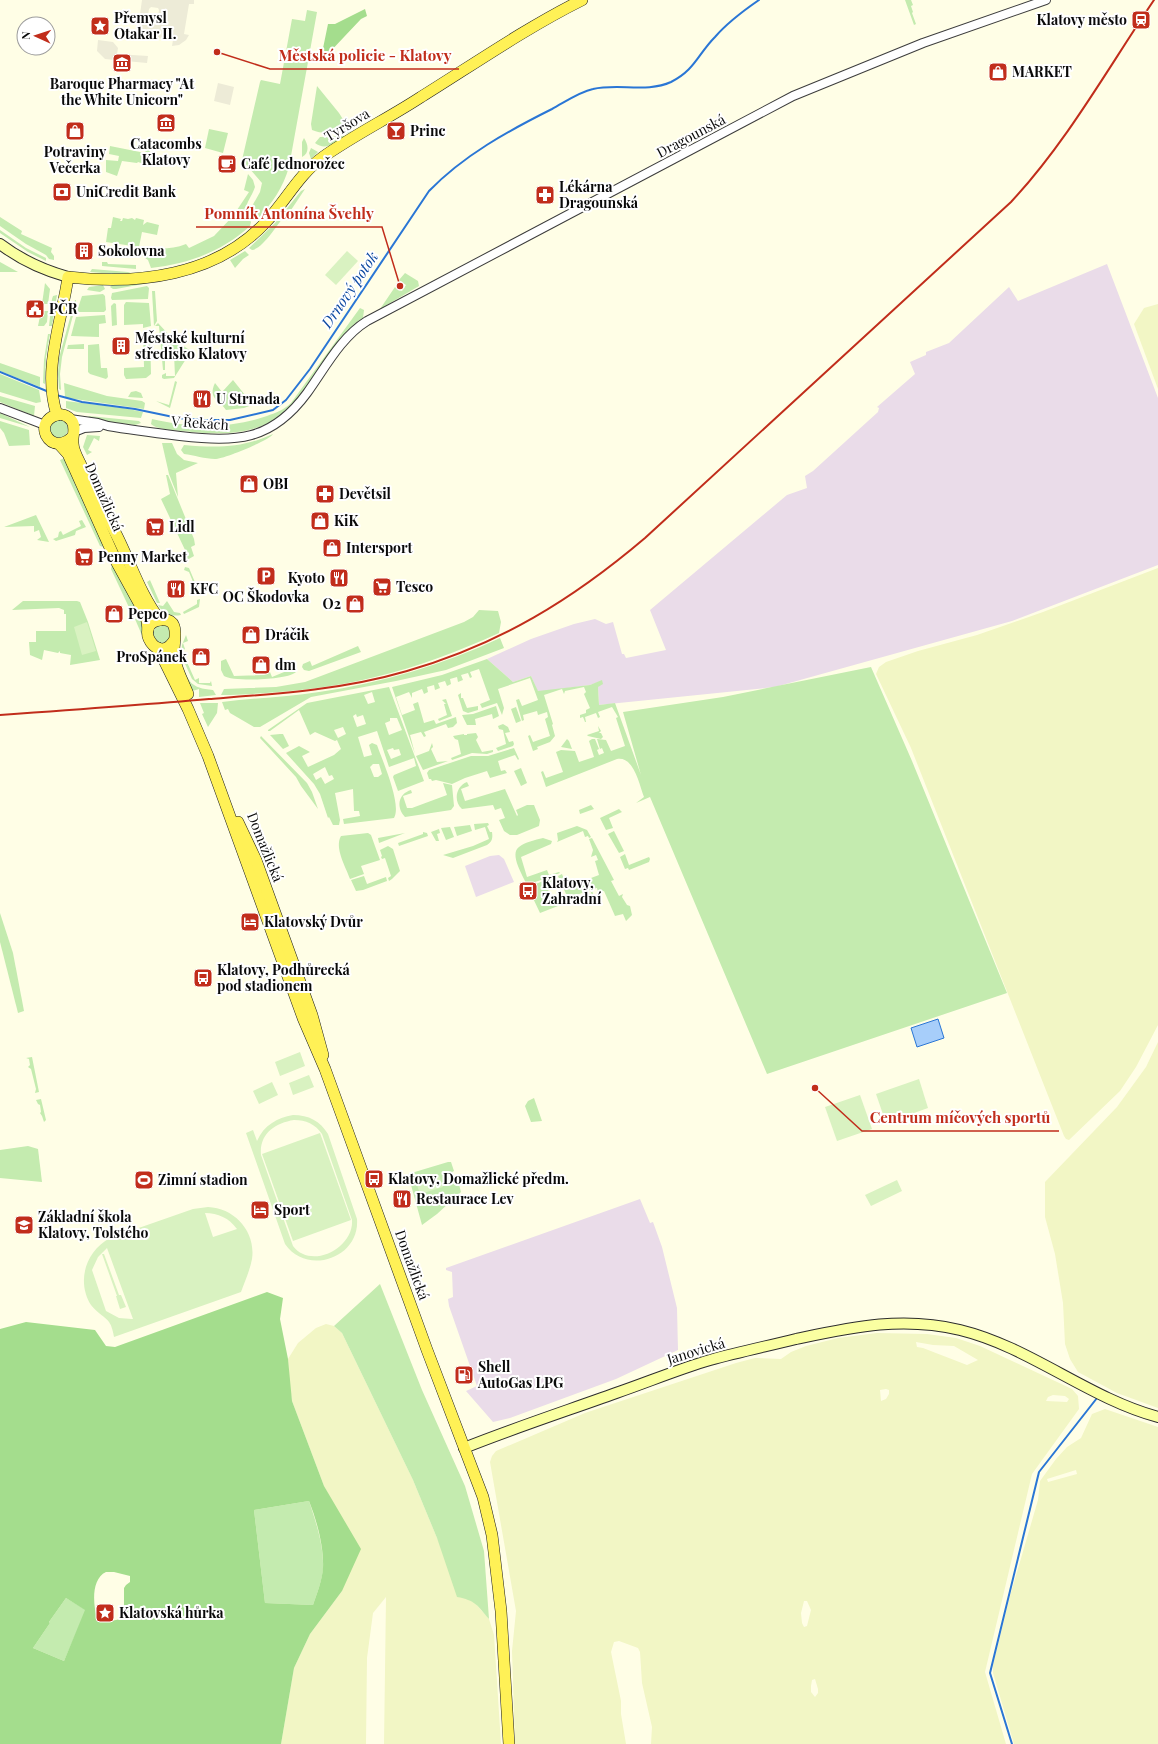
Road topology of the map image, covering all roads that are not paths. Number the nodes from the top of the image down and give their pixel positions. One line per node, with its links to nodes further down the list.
1 (582, 0): 4 (main road, Tyršova)
2 (1046, 0): 5 (street, Dragounská)
3 (0, 244): 4 (main road)
4 (68, 277): 7 (main road)
5 (361, 325): 10 (street, V Řekách)
6 (0, 408): 9 (street)
7 (57, 414): 8 (main road); 9 (main road)
8 (70, 419): 10 (street, V Řekách); 11 (main road, Domažlická)
9 (45, 425): 12 (main road, Domažlická)
10 (108, 426): 11 (street, V Řekách)
11 (74, 434): 12 (main road); 13 (main road, Domažlická)
12 (59, 444): 14 (main road, Domažlická)
13 (160, 620): 14 (main road); 15 (main road)
14 (148, 630): 16 (main road)
15 (175, 639): 16 (main road); 17 (main road, Domažlická)
16 (158, 648): 17 (main road, Domažlická)
17 (325, 1070): 19 (main road, Domažlická)
18 (1158, 1417): 19 (main road, Janovická)
19 (464, 1448): 20 (main road, Domažlická)
20 (509, 1744)

